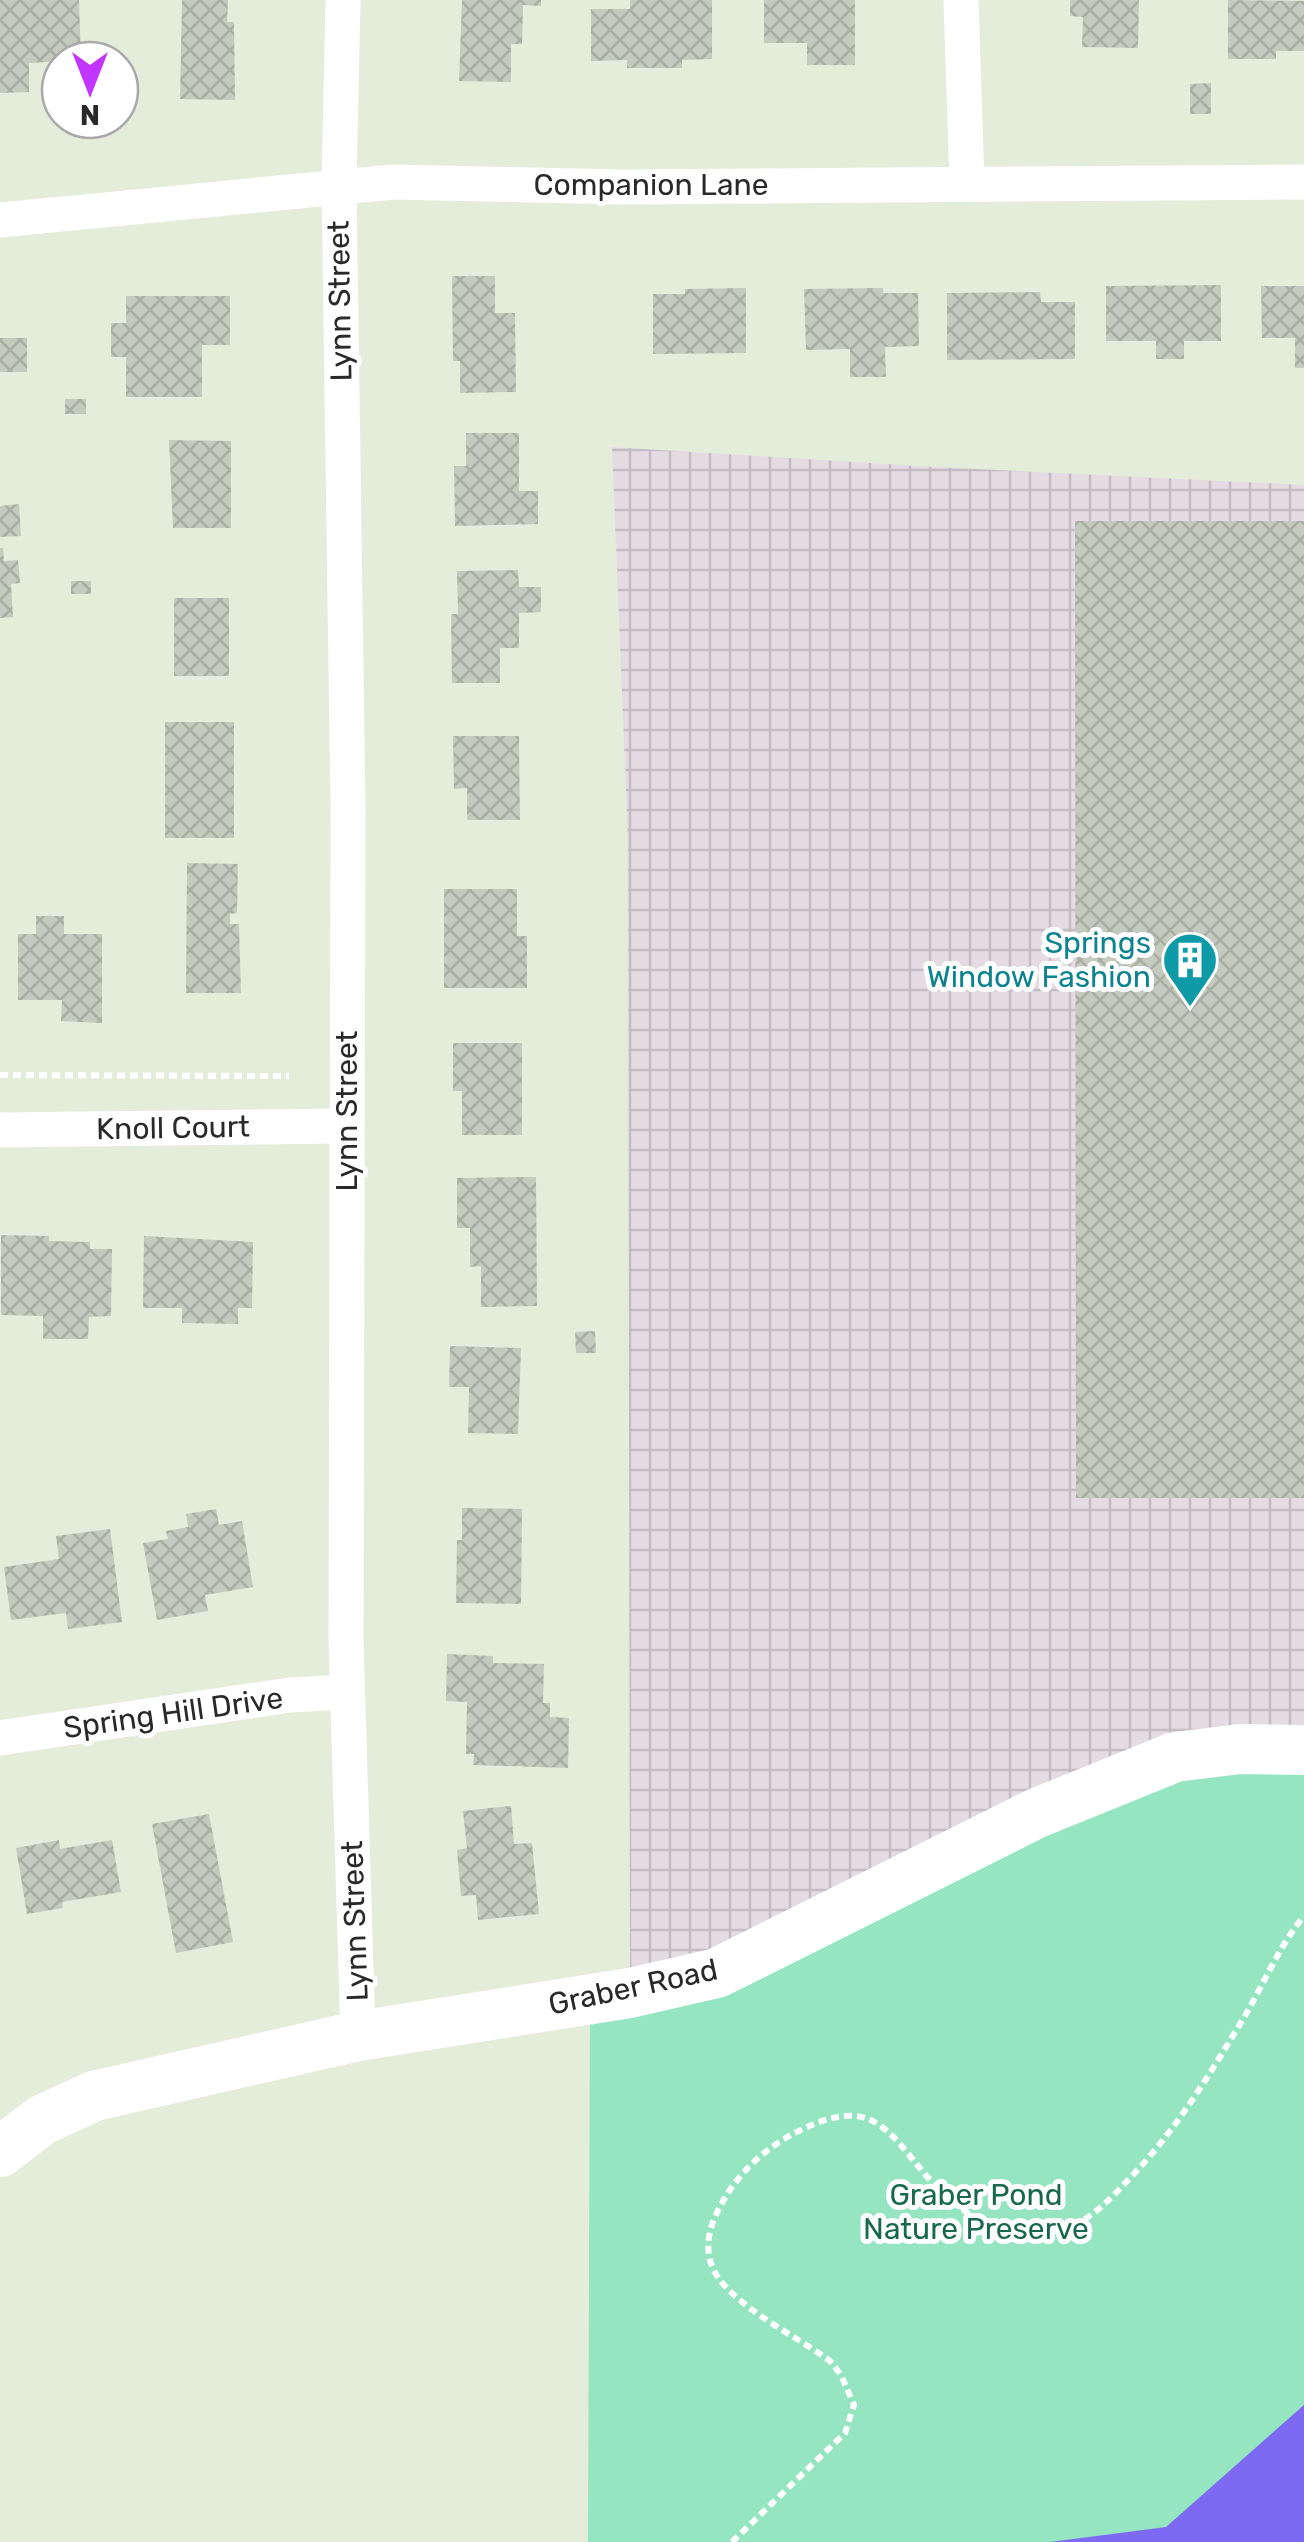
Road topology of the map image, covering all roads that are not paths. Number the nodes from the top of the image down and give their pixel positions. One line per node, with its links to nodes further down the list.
1 (342, 0): 5 (street, Lynn Street)
2 (961, 0): 4 (street)
3 (1304, 182): 4 (street, Companion Lane)
4 (967, 184): 5 (street, Companion Lane)
5 (339, 186): 6 (street, Companion Lane); 7 (street, Lynn Street)
6 (0, 220)
7 (346, 1126): 8 (street, Knoll Court); 9 (street, Lynn Street)
8 (0, 1130)
9 (348, 1692): 10 (street, Spring Hill Drive); 12 (street, Lynn Street)
10 (0, 1738)
11 (1304, 1750): 12 (street, Graber Road)
12 (358, 2036): 13 (street, Graber Road)
13 (0, 2152)

